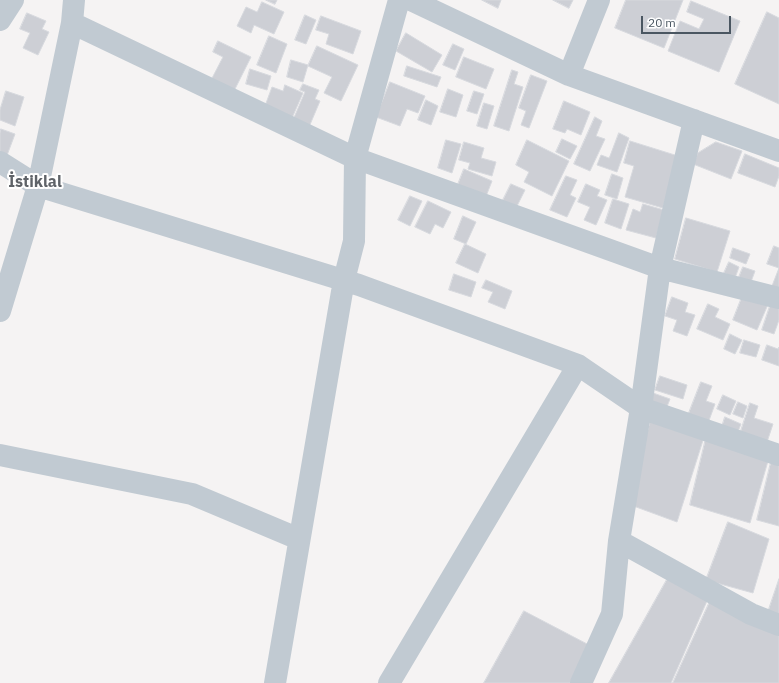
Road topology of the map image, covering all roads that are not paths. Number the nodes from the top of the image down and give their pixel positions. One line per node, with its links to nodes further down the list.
1 (13, 0): 6 (street)
2 (74, 0): 7 (street)
3 (399, 0): 11 (street)
4 (411, 0): 8 (street)
5 (599, 0): 8 (street)
6 (0, 20)
7 (72, 23): 11 (street); 13 (street)
8 (569, 75): 9 (street)
9 (694, 120): 10 (street); 14 (street)
10 (779, 151)
11 (355, 158): 14 (street); 15 (street)
12 (0, 162): 13 (street)
13 (38, 186): 15 (street); 17 (street)
14 (660, 268): 16 (street); 19 (street)
15 (344, 280): 18 (street); 22 (street)
16 (779, 298)
17 (0, 311)
18 (578, 365): 19 (street); 26 (street)
19 (641, 408): 21 (street); 23 (street)
20 (0, 454): 22 (street)
21 (779, 455)
22 (299, 539): 25 (street)
23 (619, 541): 24 (street); 27 (street)
24 (779, 624)
25 (275, 683)
26 (390, 683)
27 (581, 683)

